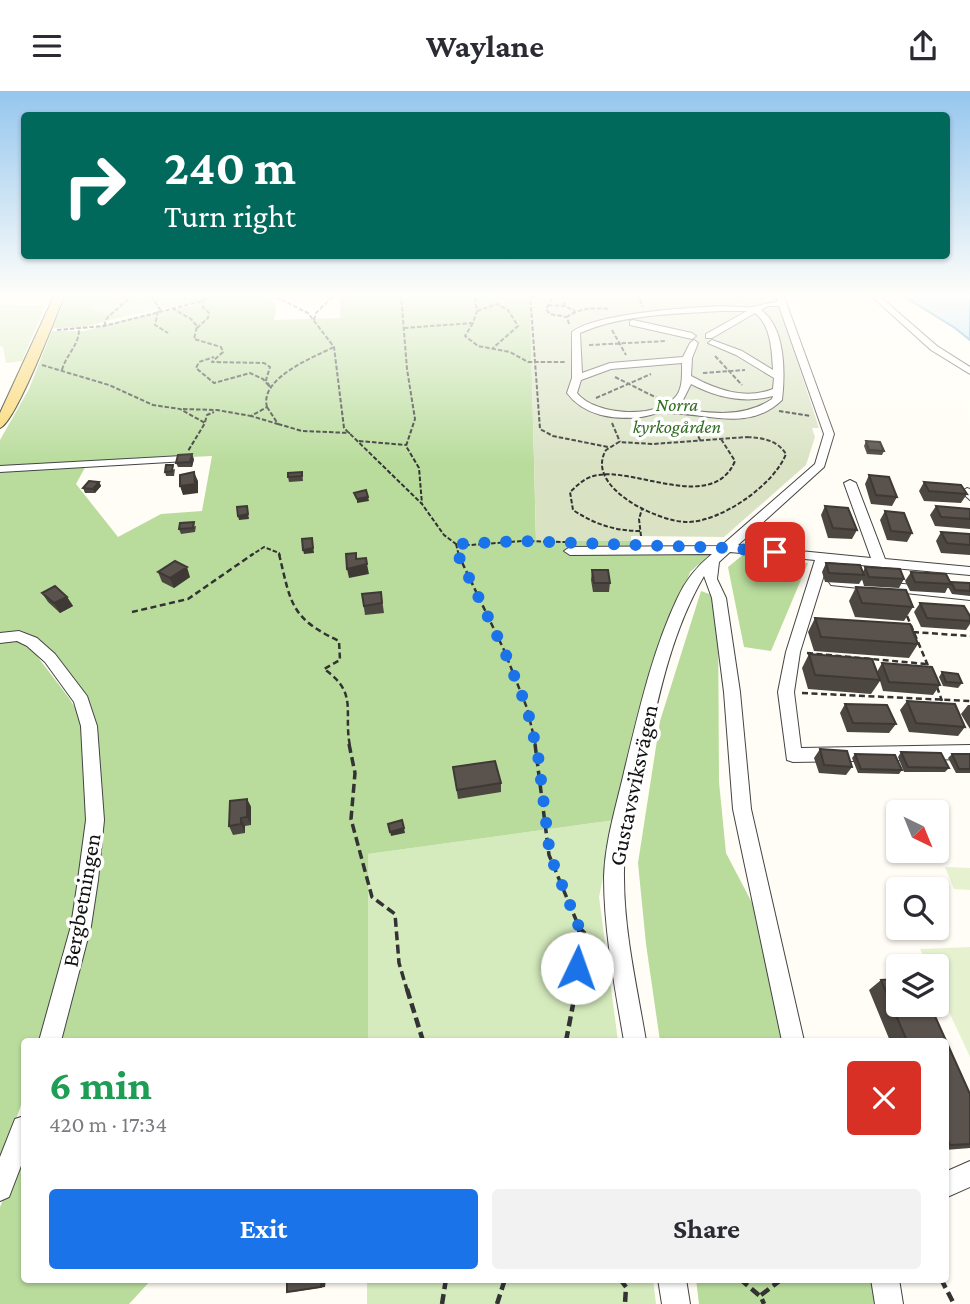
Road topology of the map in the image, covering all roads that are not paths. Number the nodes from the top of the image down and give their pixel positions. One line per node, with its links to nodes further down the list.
1 (36, 351): 15 (main road)
2 (576, 351): 12 (street)
3 (689, 351): 8 (street)
4 (733, 351): 11 (street)
5 (776, 351): 11 (street)
6 (799, 351): 20 (street, Gustavsviksvägen)
7 (940, 351): 9 (street)
8 (685, 360): 10 (street); 12 (street)
9 (970, 371)
10 (687, 376): 13 (street); 14 (street)
11 (779, 377): 13 (street)
12 (577, 378): 14 (street)
13 (779, 390): 14 (street)
14 (667, 407)
15 (0, 424)
16 (182, 459): 17 (street)
17 (0, 470)
18 (850, 483): 22 (street)
19 (573, 547): 20 (street)
20 (721, 552): 21 (street); 29 (street, Gustavsviksvägen); 30 (street)
21 (823, 557): 22 (street); 24 (street)
22 (880, 563): 23 (street)
23 (970, 571)
24 (816, 580): 25 (street); 27 (street)
25 (970, 595)
26 (0, 638): 28 (street, Bergbetningen)
27 (970, 752)
28 (51, 1038)
29 (635, 1038)
30 (792, 1038)
31 (21, 1136): 34 (street)
32 (970, 1174): 33 (street)
33 (949, 1183)
34 (0, 1188)
35 (673, 1283): 37 (street)
36 (886, 1283): 38 (street)
37 (676, 1304)
38 (889, 1304)

